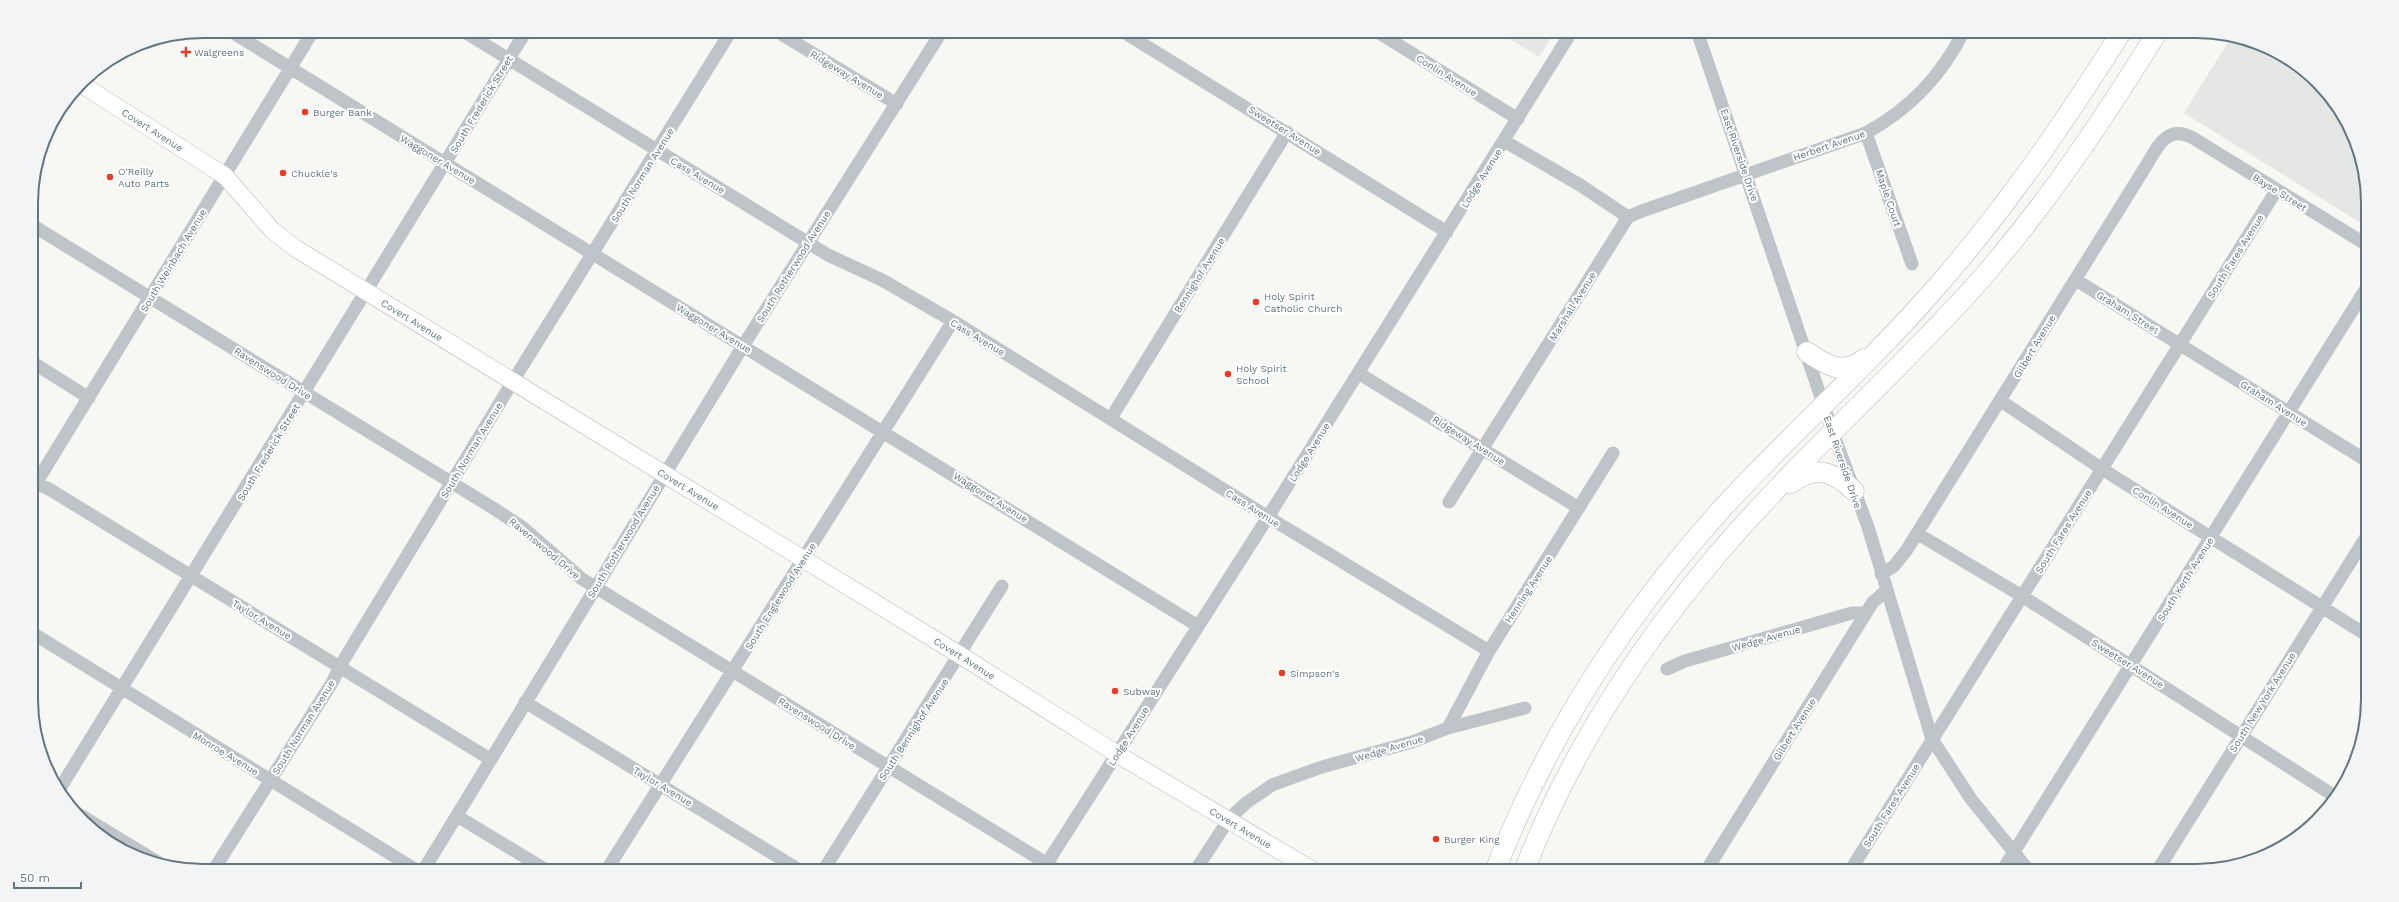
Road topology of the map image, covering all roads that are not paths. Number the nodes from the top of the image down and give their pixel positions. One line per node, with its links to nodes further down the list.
1 (241, 38): 16 (street, Waggoner Avenue)
2 (309, 38): 16 (street, South Weinbach Avenue)
3 (474, 38): 15 (street, Cass Avenue)
4 (522, 38): 15 (street, South Frederick Street)
5 (727, 38): 24 (street, South Norman Avenue)
6 (788, 38): 18 (street, Ridgeway Avenue)
7 (938, 38): 18 (street, South Rotherwood Avenue)
8 (1133, 38): 20 (street, Sweetser Avenue)
9 (1387, 38): 19 (street, Conlin Avenue)
10 (1568, 38): 19 (street, Lodge Avenue)
11 (1699, 38): 26 (street, East Riverside Drive)
12 (1960, 38): 21 (street, Herbert Avenue)
13 (2118, 38): 41 (highway)
14 (2153, 38): 55 (highway)
15 (509, 59): 24 (street, Cass Avenue); 25 (street, South Frederick Street)
16 (290, 68): 25 (street, Waggoner Avenue); 27 (street, South Weinbach Avenue)
17 (85, 87): 27 (main road, Covert Avenue)
18 (897, 104): 33 (street, South Rotherwood Avenue)
19 (1518, 119): 23 (street, Lodge Avenue)
20 (1287, 132): 31 (street, Sweetser Avenue); 53 (street, Bennighof Avenue)
21 (1866, 133): 26 (street, Herbert Avenue); 35 (street, Maple Court)
22 (2193, 138): 28 (street, Bayse Street); 36 (street, Gilbert Avenue)
23 (1504, 141): 29 (street); 31 (street, Lodge Avenue)
24 (656, 149): 33 (street, Cass Avenue); 34 (street, South Norman Avenue)
25 (445, 164): 34 (street, Waggoner Avenue); 37 (street, South Frederick Street)
26 (1748, 175): 29 (street); 44 (street, East Riverside Drive)
27 (225, 176): 37 (main road, Covert Avenue); 39 (street, South Weinbach Avenue)
28 (2276, 191): 32 (street, Bayse Street); 42 (street, South Fares Avenue)
29 (1628, 218): 56 (street, Marshall Avenue)
30 (38, 228): 39 (street, Ravenswood Drive)
31 (1447, 232): 46 (street, Lodge Avenue)
32 (2361, 241)
33 (807, 242): 40 (street, Cass Avenue); 43 (street, South Rotherwood Avenue)
34 (593, 254): 43 (street, Waggoner Avenue); 47 (street, South Norman Avenue)
35 (1912, 264)
36 (2076, 280): 42 (street, Graham Street); 50 (street, Gilbert Avenue)
37 (366, 292): 47 (main road, Covert Avenue); 48 (street, South Frederick Street)
38 (2361, 297): 52 (street, South Kerth Avenue)
39 (150, 298): 48 (street, Ravenswood Drive); 49 (street, South Weinbach Avenue)
40 (953, 321): 53 (street, Cass Avenue); 54 (street, South Englewood Avenue)
41 (1890, 338): 44 (highway); 51 (highway)
42 (2180, 345): 52 (street, Graham Avenue); 59 (street, South Fares Avenue)
43 (743, 346): 54 (street, Waggoner Avenue); 60 (street, South Rotherwood Avenue)
44 (1807, 352): 51 (street, East Riverside Drive)
45 (38, 366): 49 (street)
46 (1358, 373): 56 (street, Ridgeway Avenue); 68 (street, Lodge Avenue)
47 (513, 382): 60 (main road, Covert Avenue); 62 (street, South Norman Avenue)
48 (305, 392): 62 (street, Ravenswood Drive); 74 (street, South Frederick Street)
49 (89, 398): 61 (street, South Weinbach Avenue)
50 (2001, 401): 59 (street, Conlin Avenue); 69 (street, Gilbert Avenue)
51 (1823, 405): 55 (street, East Riverside Drive); 119 (highway)
52 (2290, 412): 58 (street, Graham Avenue); 70 (street, South Kerth Avenue)
53 (1111, 418): 68 (street, Cass Avenue)
54 (883, 432): 72 (street, South Englewood Avenue); 81 (street, Waggoner Avenue)
55 (1833, 433): 64 (street, East Riverside Drive); 65 (highway)
56 (1483, 449): 66 (street, Marshall Avenue); 67 (street, Ridgeway Avenue)
57 (1613, 453): 67 (street, Henning Avenue)
58 (2361, 457)
59 (2102, 469): 70 (street, Conlin Avenue); 78 (street, South Fares Avenue)
60 (664, 474): 72 (main road, Covert Avenue); 76 (street, South Rotherwood Avenue)
61 (38, 478)
62 (452, 482): 76 (street, Ravenswood Drive); 87 (street, South Norman Avenue)
63 (38, 486): 74 (street, Taylor Avenue)
64 (1854, 491): 65 (highway); 73 (street, East Riverside Drive)
65 (1767, 500): 120 (highway)
66 (1449, 502)
67 (1579, 508): 84 (street, Henning Avenue)
68 (1268, 517): 81 (street, Lodge Avenue); 84 (street, Cass Avenue)
69 (1918, 534): 73 (street, Gilbert Avenue); 78 (street, Sweetser Avenue)
70 (2211, 537): 79 (street, Conlin Avenue); 86 (street, South Kerth Avenue)
71 (2361, 545): 79 (street, South New York Avenue)
72 (803, 559): 85 (main road, Covert Avenue); 89 (street, South Englewood Avenue)
73 (1881, 574): 77 (street, East Riverside Drive)
74 (193, 576): 87 (street, Taylor Avenue); 90 (street, South Frederick Street)
75 (1002, 586): 85 (street, South Bennighof Avenue)
76 (595, 587): 89 (street, Ravenswood Drive); 91 (street, South Rotherwood Avenue)
77 (1886, 591): 80 (street, Gilbert Avenue); 95 (street, East Riverside Drive)
78 (2022, 596): 86 (street, Sweetser Avenue); 95 (street, South Fares Avenue)
79 (2322, 607): 82 (street, Conlin Avenue); 94 (street, South New York Avenue)
80 (1866, 613): 88 (street, Wedge Avenue); 121 (street, Gilbert Avenue)
81 (1198, 626): 96 (street, Lodge Avenue)
82 (2361, 632)
83 (38, 636): 90 (street, Monroe Avenue)
84 (1489, 650): 93 (street, Henning Avenue)
85 (960, 655): 96 (main road, Covert Avenue); 98 (street, South Bennighof Avenue)
86 (2130, 665): 94 (street, Sweetser Avenue); 107 (street, South Kerth Avenue)
87 (340, 666): 97 (street, Taylor Avenue); 99 (street, South Norman Avenue)
88 (1667, 668)
89 (733, 670): 98 (street, Ravenswood Drive); 101 (street, South Englewood Avenue)
90 (123, 689): 99 (street, Monroe Avenue); 100 (street, South Frederick Street)
91 (525, 702): 97 (street, South Rotherwood Avenue); 101 (street, Taylor Avenue)
92 (1525, 708): 93 (street, Wedge Avenue)
93 (1448, 728): 104 (street, Wedge Avenue)
94 (2242, 735): 102 (street, Sweetser Avenue); 125 (street, South New York Avenue)
95 (1932, 739): 107 (street, East Riverside Drive); 122 (street, South Fares Avenue)
96 (1117, 754): 104 (main road, Covert Avenue); 116 (street, Lodge Avenue)
97 (490, 758): 103 (street, South Rotherwood Avenue)
98 (888, 767): 114 (street, South Bennighof Avenue); 115 (street, Ravenswood Drive)
99 (270, 780): 108 (street, South Norman Avenue); 109 (street, Monroe Avenue)
100 (62, 785)
101 (661, 785): 112 (street, South Englewood Avenue); 113 (street, Taylor Avenue)
102 (2331, 794)
103 (457, 816): 110 (street, South Rotherwood Avenue); 111 (street)
104 (1229, 819): 117 (street); 118 (main road, Covert Avenue)
105 (96, 825): 106 (street)
106 (139, 850)
107 (2014, 852): 123 (street, South Kerth Avenue); 124 (street, East Riverside Drive)
108 (217, 864)
109 (407, 864)
110 (427, 864)
111 (536, 864)
112 (610, 864)
113 (790, 864)
114 (827, 864)
115 (1040, 864)
116 (1047, 864)
117 (1200, 864)
118 (1303, 864)
119 (1498, 864)
120 (1527, 864)
121 (1710, 864)
122 (1854, 864)
123 (2006, 864)
124 (2023, 864)
125 (2161, 864)

